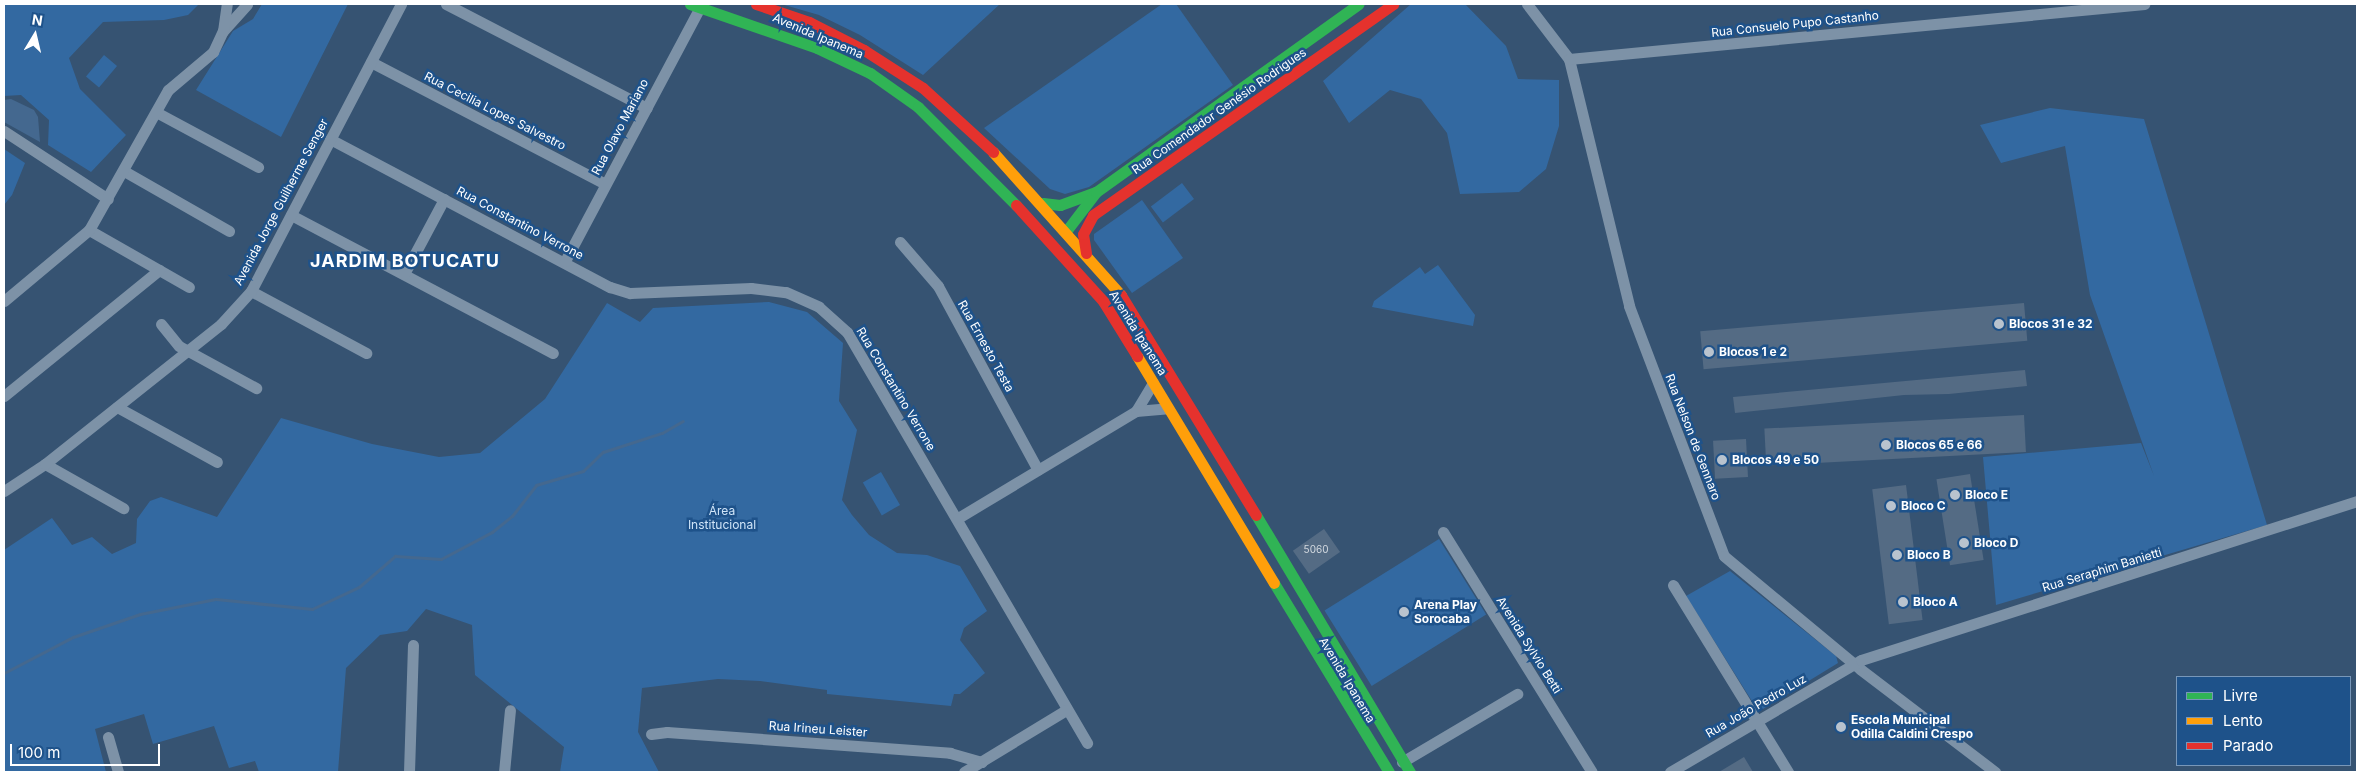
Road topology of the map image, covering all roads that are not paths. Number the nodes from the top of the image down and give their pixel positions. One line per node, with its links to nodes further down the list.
1 (227, 4): 11 (street)
2 (247, 4): 11 (street)
3 (402, 4): 13 (street, Avenida Jorge Guilherme Senger)
4 (446, 4): 14 (street)
5 (756, 4): 24 (main road, Avenida Ipanema)
6 (1359, 4): 21 (main road, Rua Comendador Genésio Rodrigues)
7 (1393, 4): 30 (main road, Rua Comendador Genésio Rodrigues)
8 (1527, 4): 12 (street, Rua Nelson de Gennaro)
9 (2144, 4): 12 (street, Rua Consuelo Pupo Castanho)
10 (696, 5): 14 (street, Rua Olavo Mariano); 31 (main road, Avenida Ipanema)
11 (223, 31): 15 (street)
12 (1569, 59): 58 (street, Rua Nelson de Gennaro)
13 (371, 62): 17 (street, Avenida Jorge Guilherme Senger); 20 (street, Rua Cecilia Lopes Salvestro)
14 (647, 108): 20 (street, Rua Olavo Mariano)
15 (156, 112): 18 (street); 19 (street)
16 (4, 132): 22 (street)
17 (330, 139): 23 (street, Rua Constantino Verrone); 25 (street, Avenida Jorge Guilherme Senger)
18 (258, 167)
19 (124, 171): 22 (street); 28 (street)
20 (605, 184): 32 (street, Rua Olavo Mariano)
21 (1096, 192): 24 (main road); 27 (main road, Rua Comendador Genésio Rodrigues)
22 (108, 199): 26 (street)
23 (444, 199): 32 (street, Rua Constantino Verrone); 34 (street)
24 (1043, 203): 27 (main road, Avenida Ipanema)
25 (291, 215): 34 (street); 36 (street, Avenida Jorge Guilherme Senger)
26 (89, 230): 33 (street); 37 (street)
27 (1066, 230): 30 (main road, Avenida Ipanema); 31 (main road)
28 (229, 231)
29 (900, 242): 50 (street, Rua Ernesto Testa)
30 (1086, 253): 67 (main road, Avenida Ipanema)
31 (1065, 258): 42 (main road, Avenida Ipanema)
32 (565, 261): 54 (street, Rua Constantino Verrone)
33 (159, 270): 35 (street); 44 (street)
34 (404, 274): 41 (street)
35 (190, 288)
36 (251, 290): 39 (street, Avenida Jorge Guilherme Senger); 40 (street)
37 (4, 301)
38 (161, 324): 39 (street)
39 (186, 351): 43 (street); 45 (street, Avenida Jorge Guilherme Senger)
40 (366, 353)
41 (553, 353)
42 (1153, 383): 46 (main road, Avenida Ipanema); 47 (street)
43 (256, 388)
44 (4, 396)
45 (117, 407): 48 (street); 49 (street, Avenida Jorge Guilherme Senger)
46 (1168, 408): 47 (street); 72 (main road, Avenida Ipanema)
47 (1136, 411): 50 (street)
48 (217, 462)
49 (45, 464): 51 (street, Avenida Jorge Guilherme Senger); 53 (street)
50 (1038, 470): 54 (street)
51 (4, 491)
52 (2357, 501): 58 (street, Rua Seraphim Banietti)
53 (122, 508)
54 (958, 518): 61 (street, Rua Constantino Verrone)
55 (1443, 532): 74 (street, Avenida Sylvio Betti)
56 (1673, 585): 62 (street)
57 (413, 644): 69 (street)
58 (1855, 664): 62 (street, Rua João Pedro Luz); 77 (street, Rua Nelson de Gennaro)
59 (1517, 694): 67 (street)
60 (510, 710): 70 (street)
61 (1066, 710): 65 (street, Rua Constantino Verrone); 66 (street)
62 (1756, 721): 75 (street, Rua João Pedro Luz); 76 (street)
63 (651, 734): 66 (street, Rua Irineu Leister)
64 (108, 737): 68 (street)
65 (1087, 742)
66 (982, 762): 71 (street)
67 (1402, 762): 73 (main road, Avenida Ipanema)
68 (118, 772)
69 (409, 772)
70 (504, 772)
71 (964, 772)
72 (1389, 772)
73 (1410, 772)
74 (1592, 772)
75 (1670, 772)
76 (1788, 772)
77 (1995, 772)

